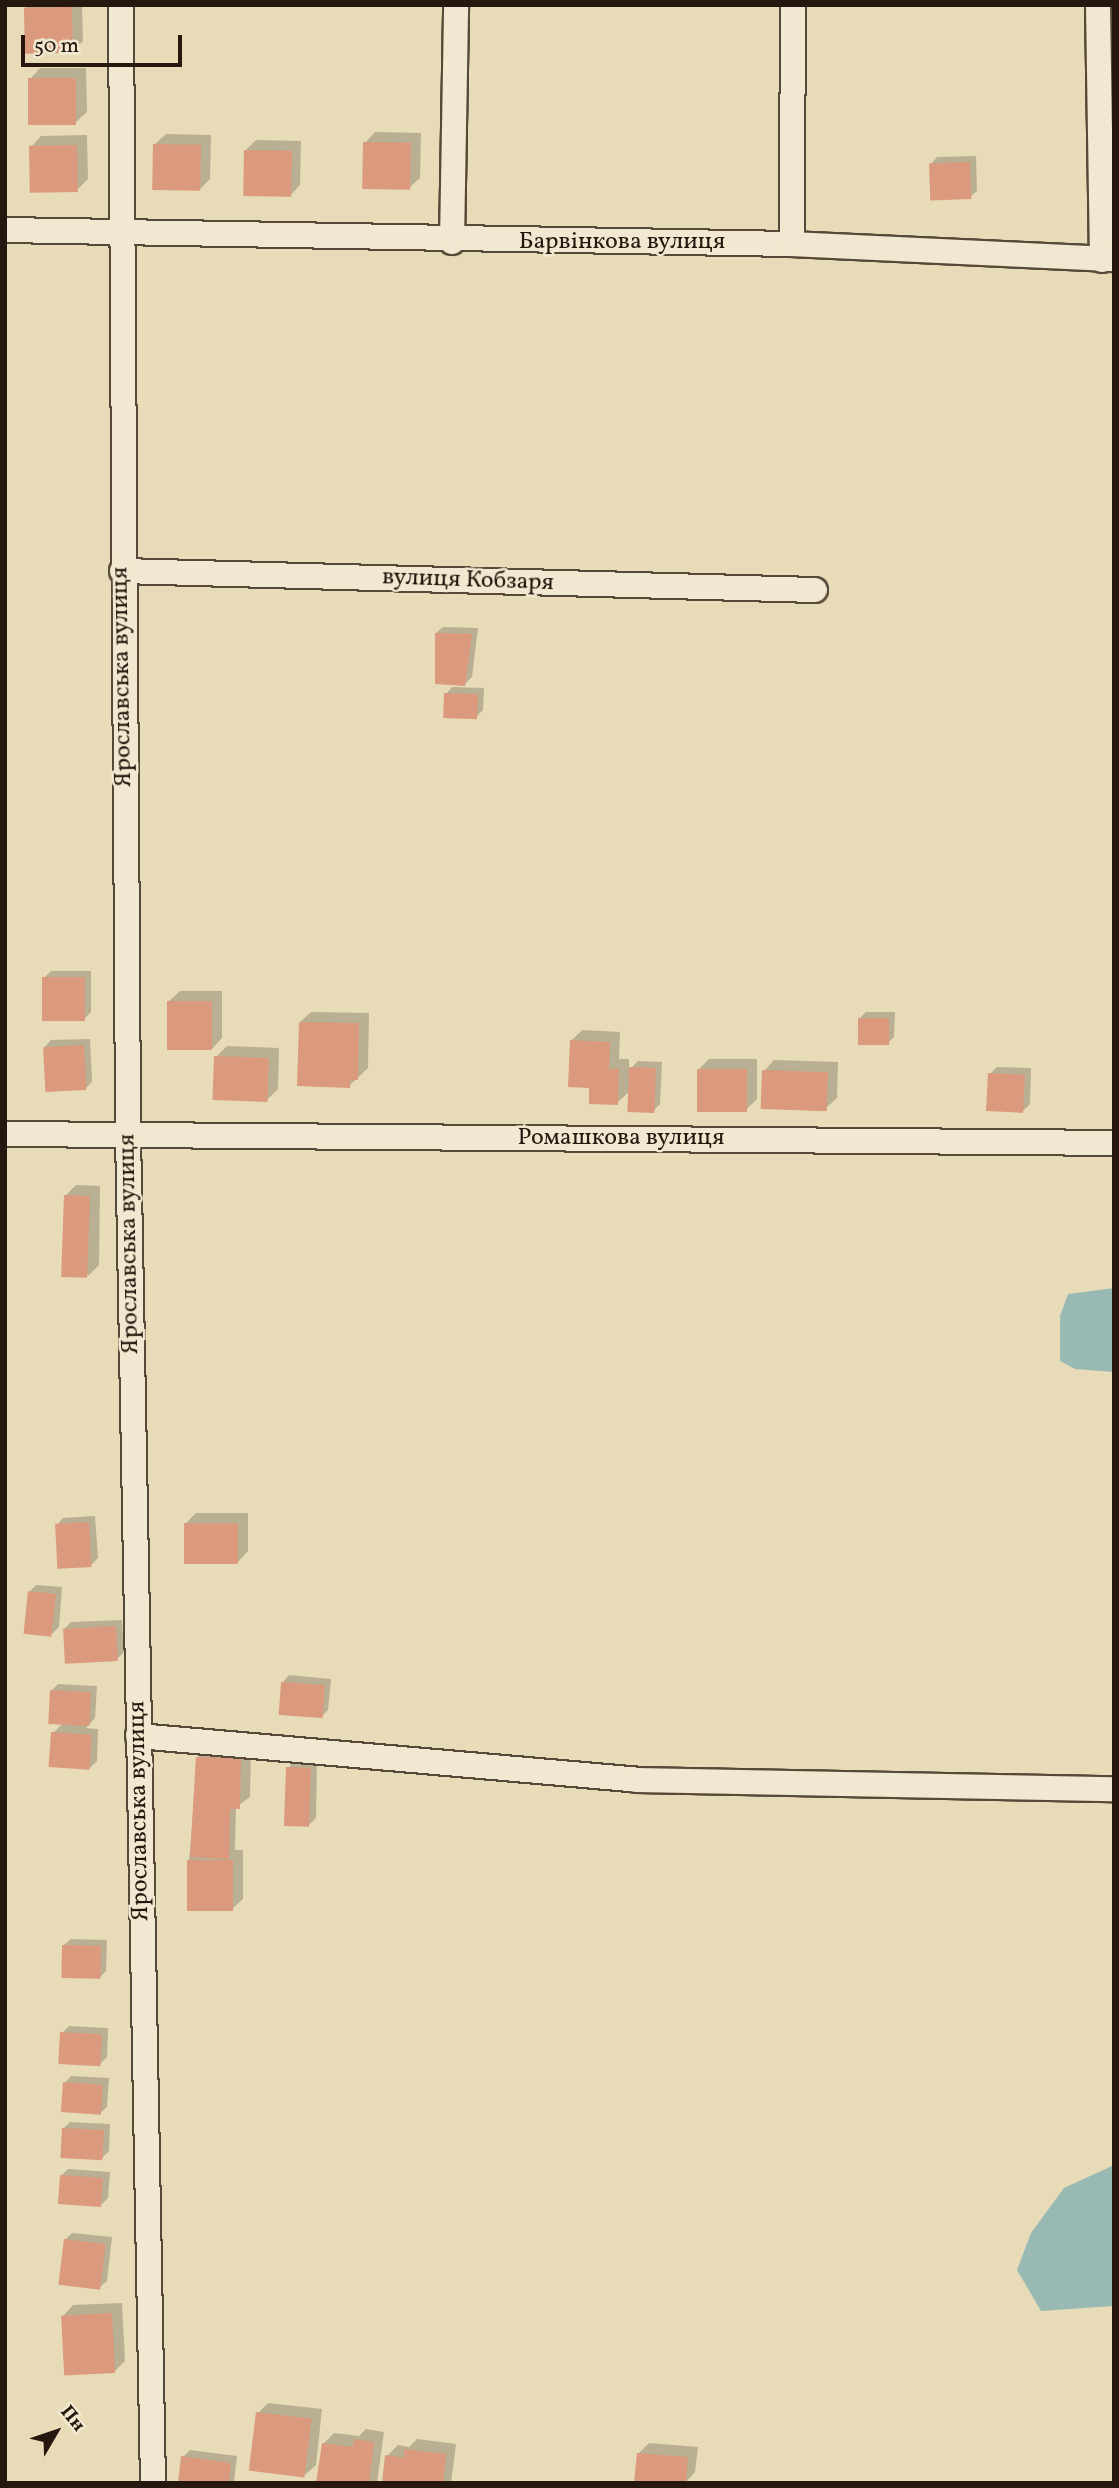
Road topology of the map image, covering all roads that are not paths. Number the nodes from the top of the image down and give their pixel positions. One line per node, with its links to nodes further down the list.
1 (121, 5): 6 (street, Ярославська вулиця)
2 (456, 5): 7 (street)
3 (793, 5): 8 (street)
4 (1098, 5): 9 (street, Барвінкова вулиця)
5 (5, 230): 6 (street, Барвінкова вулиця)
6 (120, 231): 7 (street, Барвінкова вулиця); 10 (street, Ярославська вулиця)
7 (452, 242): 8 (street, Барвінкова вулиця)
8 (792, 244): 9 (street, Барвінкова вулиця)
9 (1108, 259)
10 (122, 571): 11 (street, вулиця Кобзаря); 12 (street, Ярославська вулиця)
11 (815, 590)
12 (128, 1133): 13 (street, Ромашкова вулиця); 14 (street, Ромашкова вулиця); 15 (street, Ярославська вулиця)
13 (5, 1134)
14 (1114, 1143)
15 (138, 1736): 16 (street); 17 (street, Ярославська вулиця)
16 (1114, 1789)
17 (153, 2483)

